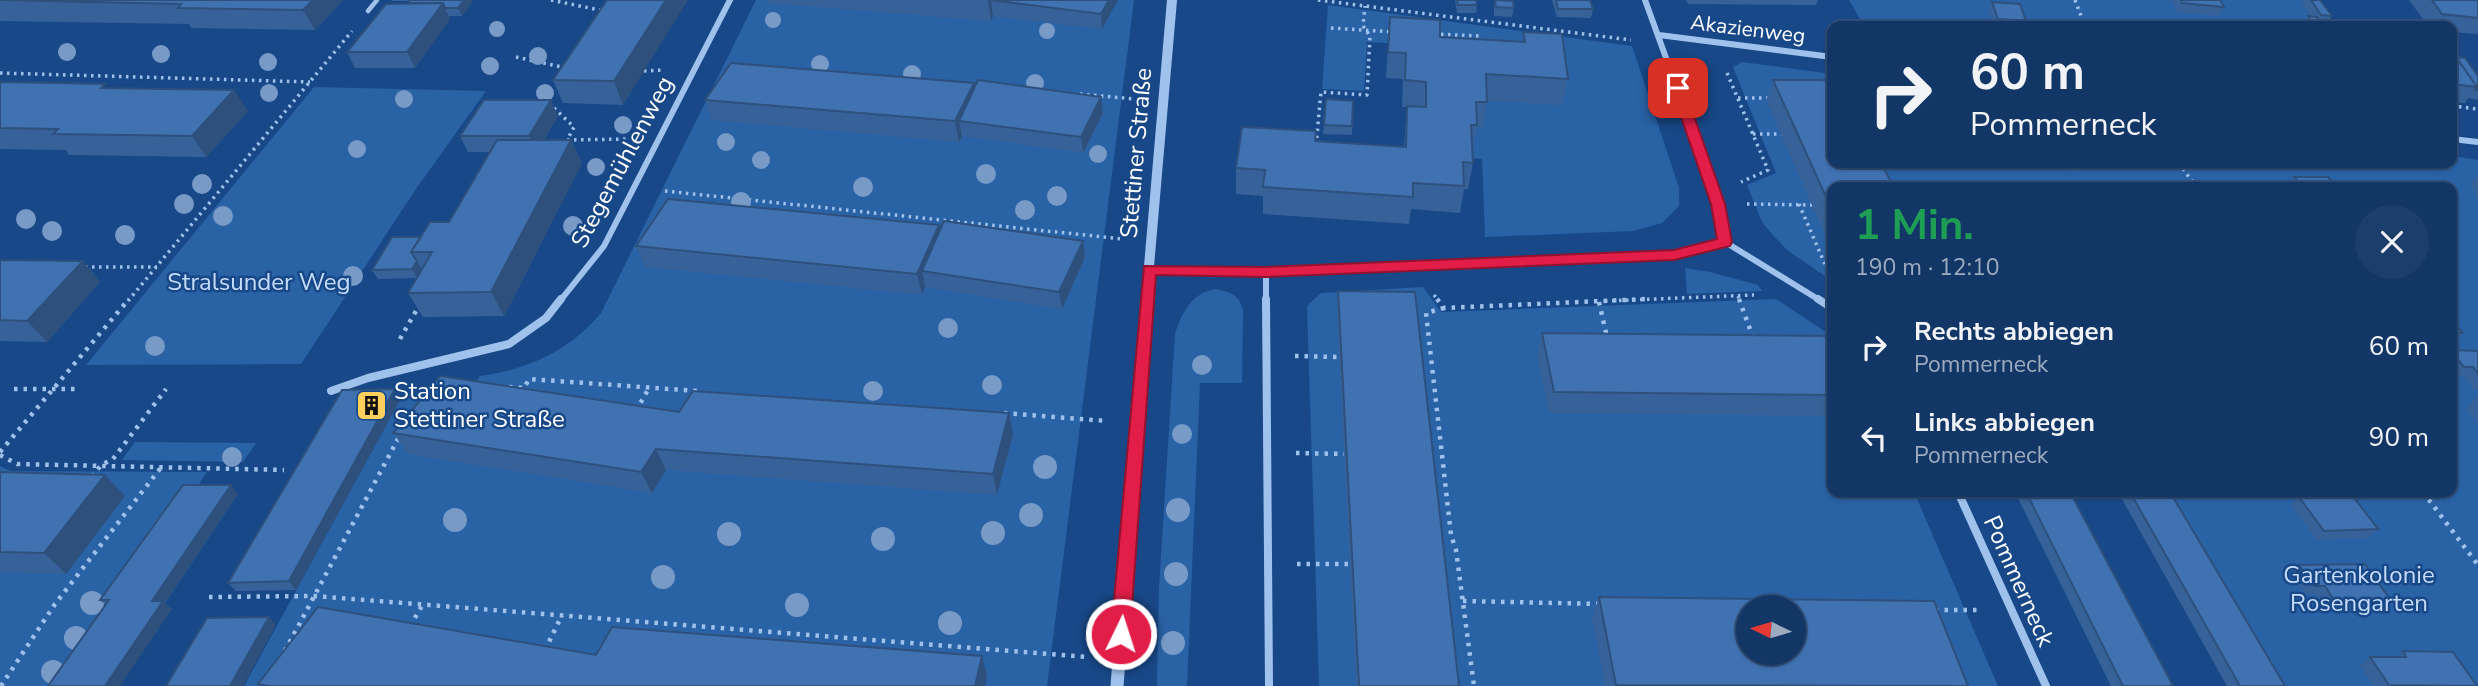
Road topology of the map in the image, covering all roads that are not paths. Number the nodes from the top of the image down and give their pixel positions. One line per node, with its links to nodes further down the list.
1 (377, 0): 5 (lane)
2 (730, 0): 14 (street, Stegemühlenweg)
3 (1172, 0): 11 (street, Stettiner Straße)
4 (1646, 0): 6 (street)
5 (368, 11)
6 (1659, 35): 7 (street, Akazienweg); 10 (street)
7 (1827, 56)
8 (2457, 140): 9 (street)
9 (2478, 142)
10 (1725, 242): 12 (street); 13 (street)
11 (1149, 270): 12 (street); 16 (street, Stettiner Straße)
12 (1266, 272): 17 (street)
13 (1827, 305)
14 (331, 391)
15 (1960, 497): 18 (street, Pommerneck)
16 (1117, 686)
17 (1269, 686)
18 (2046, 686)

